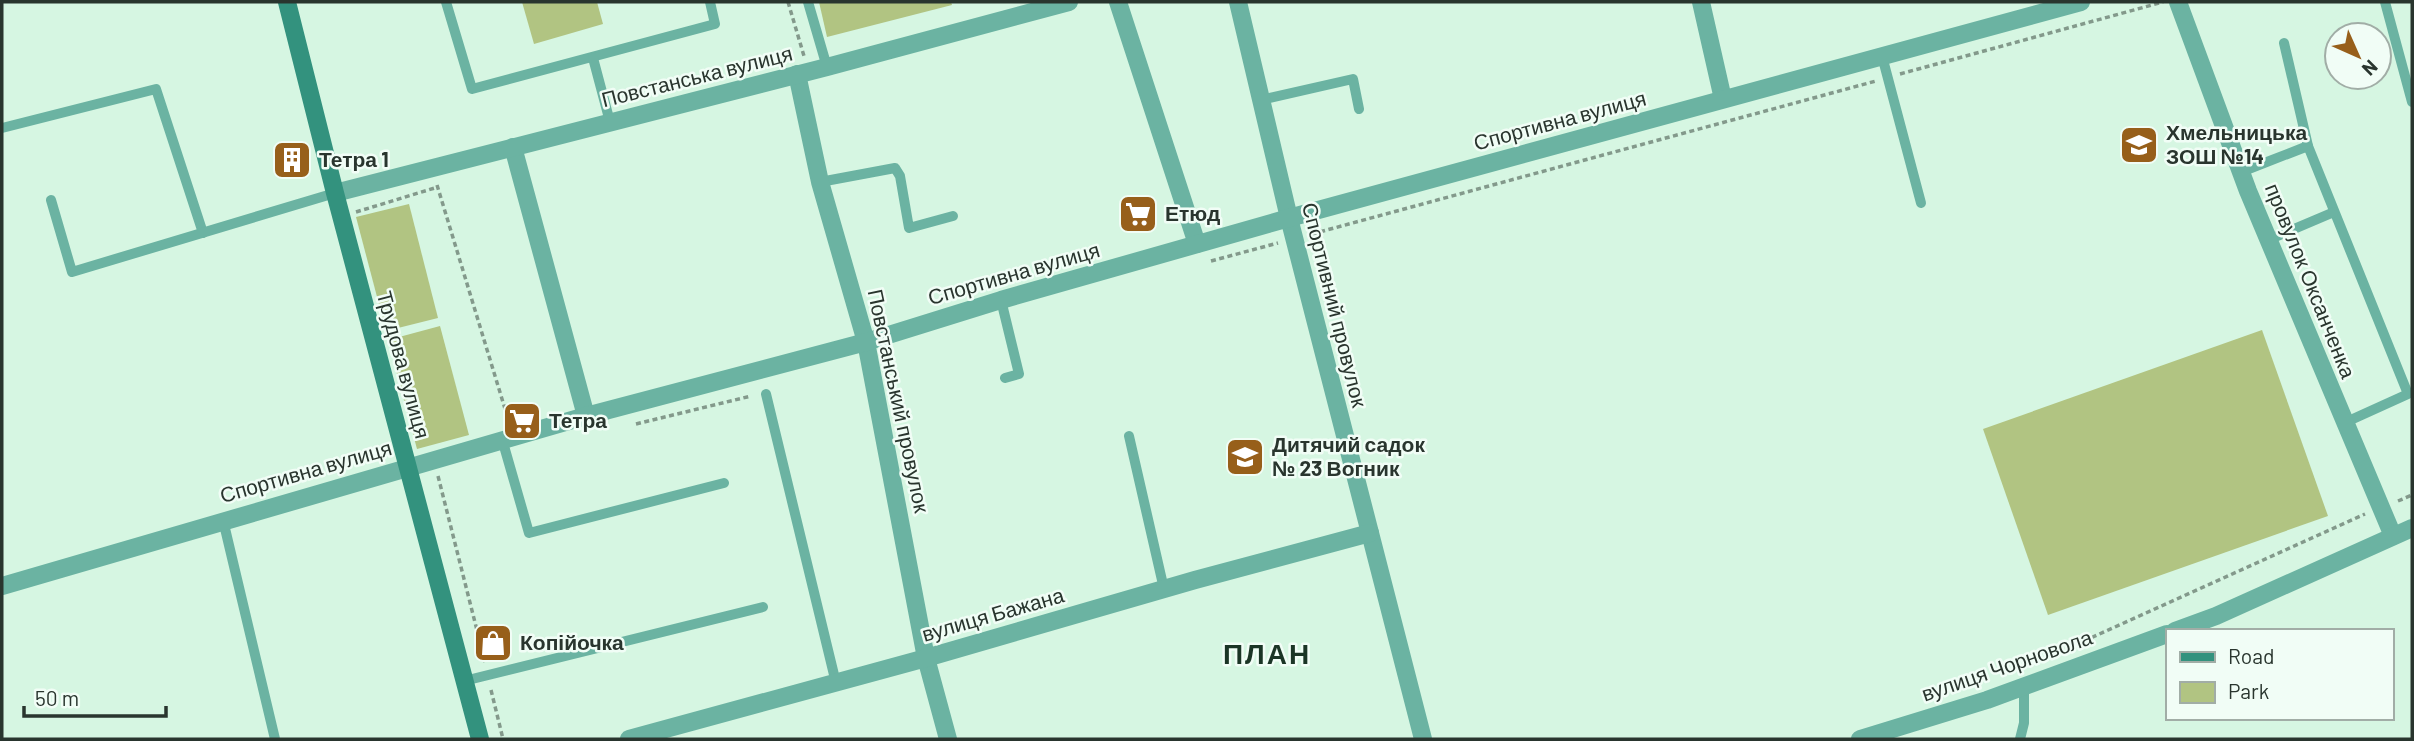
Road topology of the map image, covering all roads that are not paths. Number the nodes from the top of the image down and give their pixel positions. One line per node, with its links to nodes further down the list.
1 (287, 2): 27 (main road, Трудова вулиця)
2 (446, 2): 14 (lane)
3 (710, 2): 14 (lane)
4 (808, 2): 15 (lane)
5 (1069, 2): 15 (street, Повстанська вулиця)
6 (1118, 2): 35 (street)
7 (1238, 2): 18 (street, Спортивний провулок)
8 (1702, 2): 17 (street)
9 (2081, 2): 13 (street, Спортивна вулиця)
10 (2179, 2): 25 (street, провулок Оксанченка)
11 (2385, 2): 19 (lane)
12 (2284, 43): 23 (lane)
13 (1882, 56): 17 (street, Спортивна вулиця); 29 (lane)
14 (593, 58): 21 (lane)
15 (827, 67): 16 (street, Повстанська вулиця)
16 (803, 73): 21 (street, Повстанська вулиця); 26 (street, Повстанський провулок)
17 (1723, 99): 32 (street, Спортивна вулиця)
18 (1261, 100): 20 (lane); 32 (street, Спортивний провулок)
19 (2412, 102)
20 (1359, 110)
21 (610, 122): 24 (street, Повстанська вулиця)
22 (2, 128): 33 (lane)
23 (2308, 146): 25 (lane); 30 (lane)
24 (513, 148): 27 (street, Повстанська вулиця); 40 (street)
25 (2241, 172): 34 (street, провулок Оксанченка)
26 (820, 182): 31 (lane); 37 (street, Повстанський провулок)
27 (335, 193): 33 (lane); 44 (main road, Трудова вулиця)
28 (51, 200): 33 (lane)
29 (1921, 203)
30 (2334, 212): 34 (lane); 41 (lane)
31 (953, 216)
32 (1289, 218): 35 (street, Спортивна вулиця); 48 (street, Спортивний провулок)
33 (203, 233)
34 (2269, 240): 41 (street, провулок Оксанченка)
35 (1197, 244): 36 (street, Спортивна вулиця)
36 (1001, 300): 37 (street, Спортивна вулиця); 38 (lane)
37 (866, 342): 40 (street, Спортивна вулиця); 55 (street, Повстанський провулок)
38 (1005, 378)
39 (765, 394): 57 (lane)
40 (586, 416): 42 (street, Спортивна вулиця)
41 (2344, 423): 49 (street, провулок Оксанченка)
42 (507, 433): 44 (street, Спортивна вулиця); 45 (lane)
43 (1129, 436): 51 (lane)
44 (407, 466): 46 (street, Спортивна вулиця); 56 (main road, Трудова вулиця)
45 (724, 483)
46 (223, 520): 50 (street, Спортивна вулиця); 59 (lane)
47 (2412, 528): 49 (street)
48 (1370, 533): 51 (street, вулиця Бажана); 63 (street, Спортивний провулок)
49 (2393, 536): 53 (street)
50 (2, 586)
51 (1164, 589): 55 (street, вулиця Бажана)
52 (763, 607): 56 (lane)
53 (2180, 629)
54 (2166, 634): 58 (street, вулиця Чорновола)
55 (926, 658): 57 (street, вулиця Бажана); 62 (street, Повстанський провулок)
56 (464, 681): 60 (main road, Трудова вулиця)
57 (836, 683): 61 (street, вулиця Бажана)
58 (2024, 686): 64 (street, вулиця Чорновола); 65 (lane)
59 (275, 739)
60 (480, 739)
61 (629, 739)
62 (947, 739)
63 (1423, 739)
64 (1860, 739)
65 (2020, 739)

